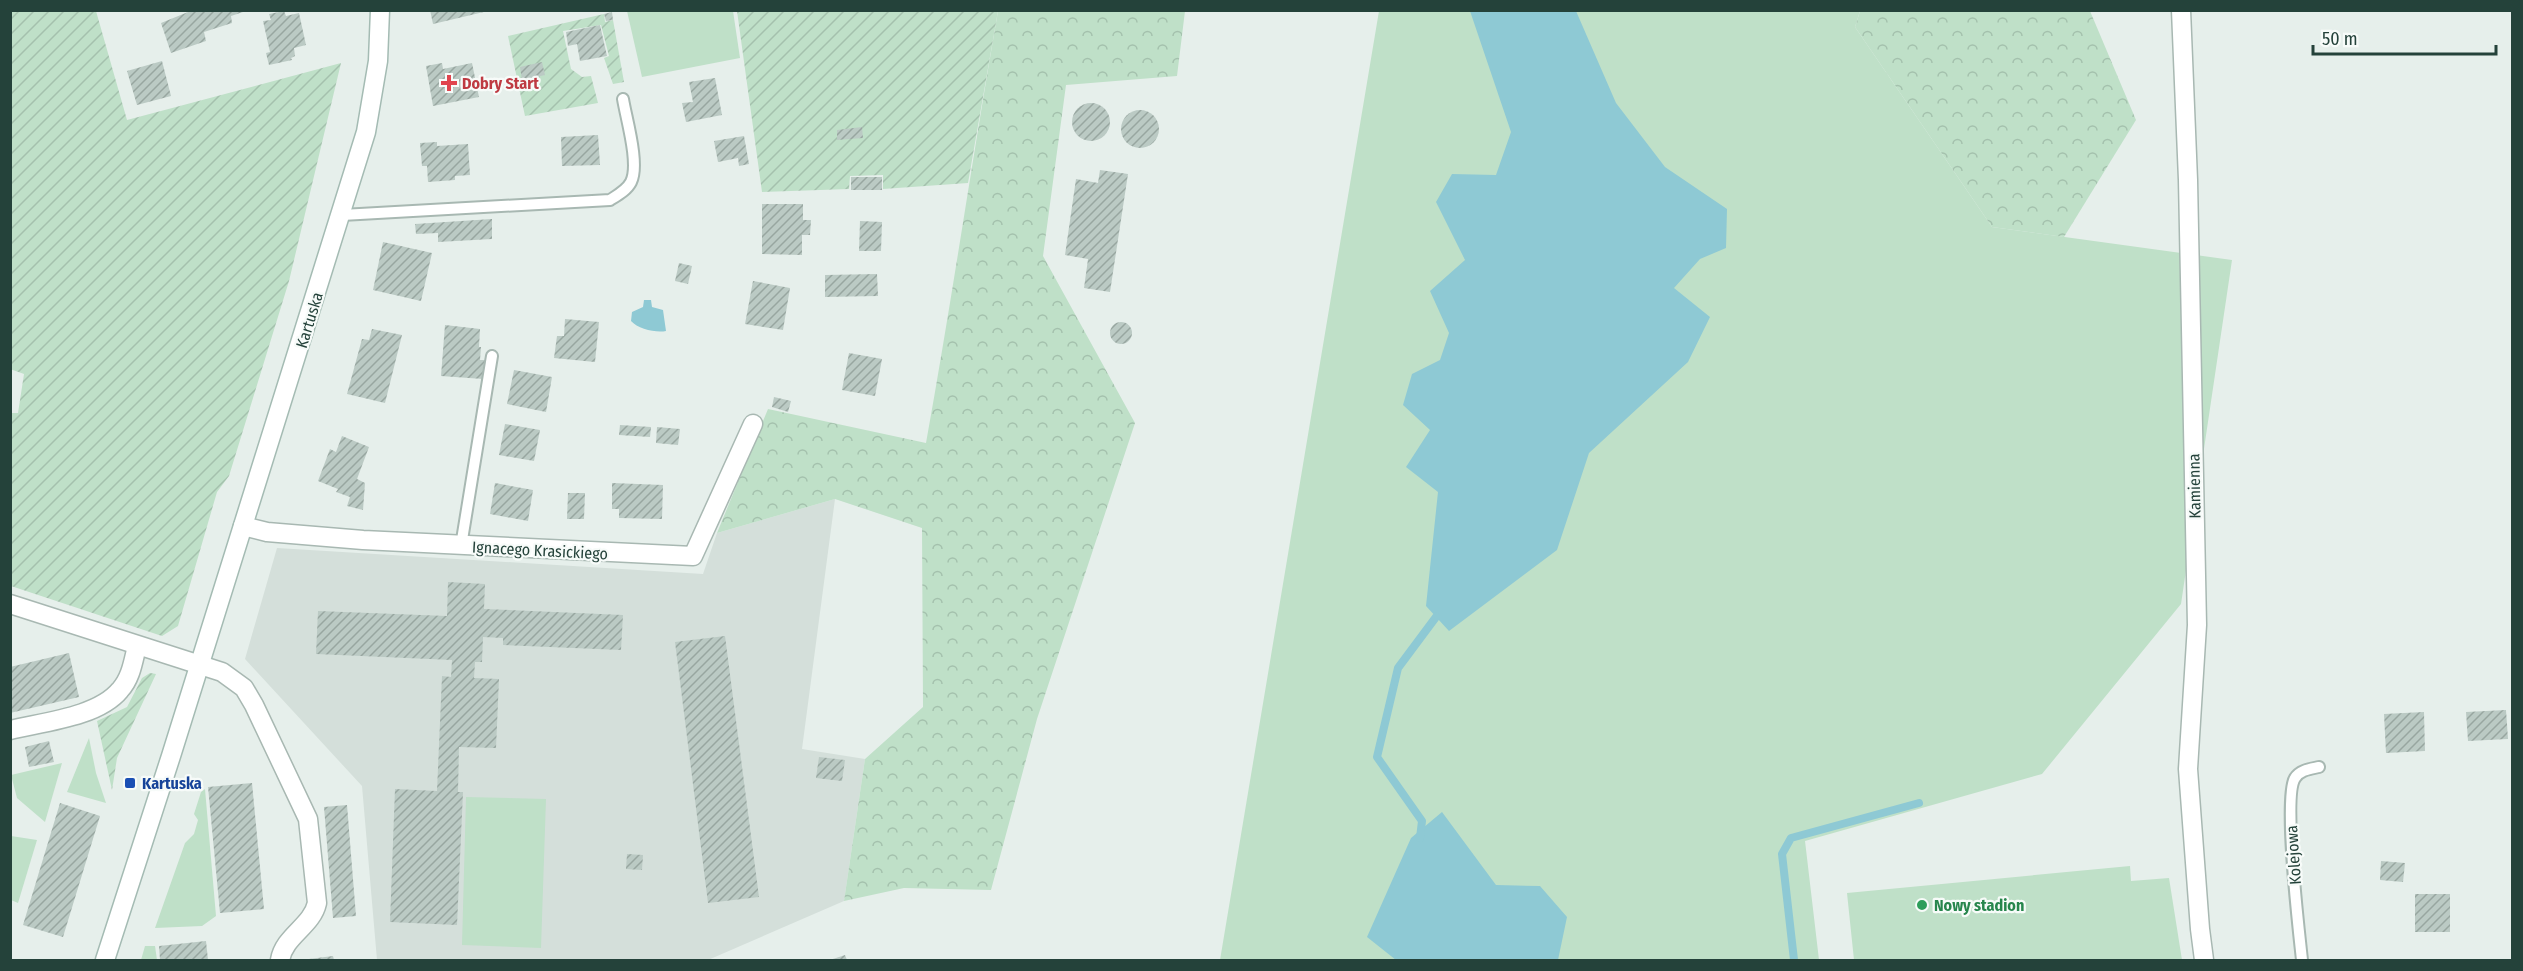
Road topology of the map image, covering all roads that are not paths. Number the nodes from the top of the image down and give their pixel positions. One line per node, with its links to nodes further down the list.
1 (380, 10): 4 (street, Kartuska)
2 (2181, 10): 16 (street, Kamienna)
3 (622, 99): 4 (lane)
4 (342, 215): 7 (street, Kartuska)
5 (492, 356): 8 (lane)
6 (753, 424): 8 (street, Ignacego Krasickiego)
7 (243, 526): 8 (street, Ignacego Krasickiego); 11 (street, Kartuska)
8 (461, 546)
9 (10, 604): 10 (street)
10 (137, 646): 11 (street); 12 (street)
11 (198, 665): 14 (street, Kartuska); 15 (street)
12 (10, 730)
13 (2319, 767): 17 (lane, Kolejowa)
14 (105, 960)
15 (280, 960)
16 (2205, 960)
17 (2302, 960)

